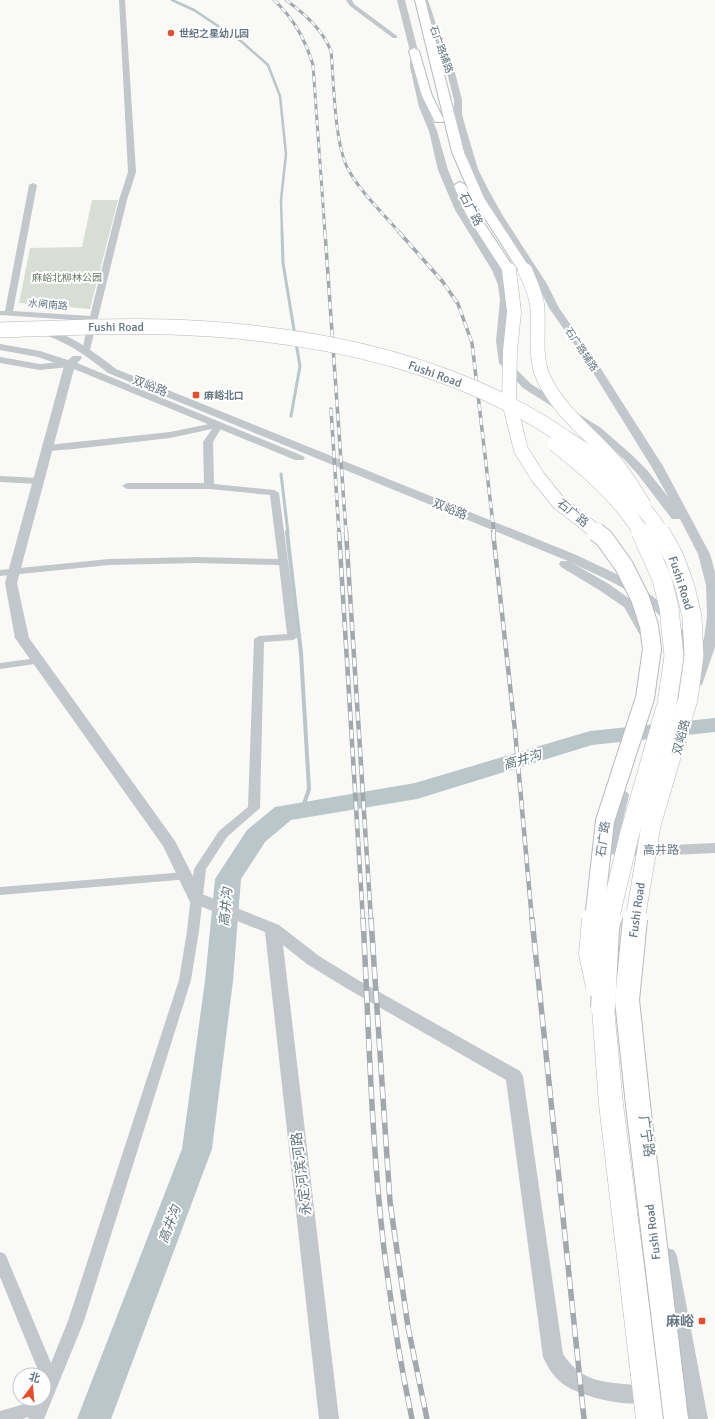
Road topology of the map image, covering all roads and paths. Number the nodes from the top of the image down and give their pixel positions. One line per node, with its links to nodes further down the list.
1 (122, 0): 17 (street)
2 (349, 0): 8 (street)
3 (401, 0): 10 (street)
4 (411, 0): 7 (main road, 石广路)
5 (420, 0): 7 (main road, 石广路)
6 (424, 0): 9 (street, 石广路辅路)
7 (421, 21): 11 (main road, 石广路); 12 (main road, 石广路)
8 (395, 37)
9 (438, 42): 11 (main road); 27 (street, 石广路辅路)
10 (414, 51): 12 (main road); 28 (street)
11 (443, 95): 14 (main road, 石广路)
12 (439, 120): 14 (main road, 石广路)
13 (33, 185): 15 (street)
14 (517, 270): 33 (main road, 石广路, bridge); 48 (main road, 石广路, bridge)
15 (10, 312): 16 (street, 水闸南路); 17 (street, 水闸南路)
16 (0, 313)
17 (93, 319): 22 (street)
18 (0, 324): 22 (street, 双峪路)
19 (0, 330): 33 (highway, Fushi Road, bridge)
20 (0, 339): 48 (highway, Fushi Road, bridge)
21 (0, 347): 24 (street, 双峪路)
22 (86, 350): 24 (street); 37 (street, 双峪路)
23 (0, 360): 24 (street)
24 (70, 364): 25 (street, 双峪路); 26 (street)
25 (219, 425): 26 (street); 32 (street); 42 (street, 双峪路)
26 (48, 448): 30 (street)
27 (650, 456): 28 (street); 40 (street, 石广路辅路)
28 (629, 458): 37 (street)
29 (0, 479): 30 (street)
30 (39, 481): 35 (street)
31 (127, 486): 32 (street)
32 (209, 486): 34 (street)
33 (651, 516): 57 (highway, Fushi Road, bridge)
34 (283, 562): 35 (street); 46 (street)
35 (14, 570): 36 (street); 38 (street)
36 (0, 573)
37 (670, 621): 40 (street, 双峪路)
38 (38, 661): 39 (street); 44 (street)
39 (0, 666)
40 (689, 706): 43 (street, 双峪路)
41 (715, 848): 43 (street, 高井路)
42 (608, 850): 43 (street, 高井路); 52 (street)
43 (650, 851): 58 (street, 广宁路)
44 (186, 876): 45 (street); 46 (street)
45 (0, 891)
46 (196, 898): 47 (street); 51 (street)
47 (273, 929): 52 (street); 55 (street, 永定河滨河路)
48 (603, 1008): 56 (highway, Fushi Road)
49 (0, 1258): 50 (street)
50 (45, 1367)
51 (52, 1380)
52 (644, 1395): 56 (street)
53 (39, 1413): 54 (street)
54 (0, 1418)
55 (329, 1419)
56 (648, 1419)
57 (676, 1419)
58 (698, 1419)

